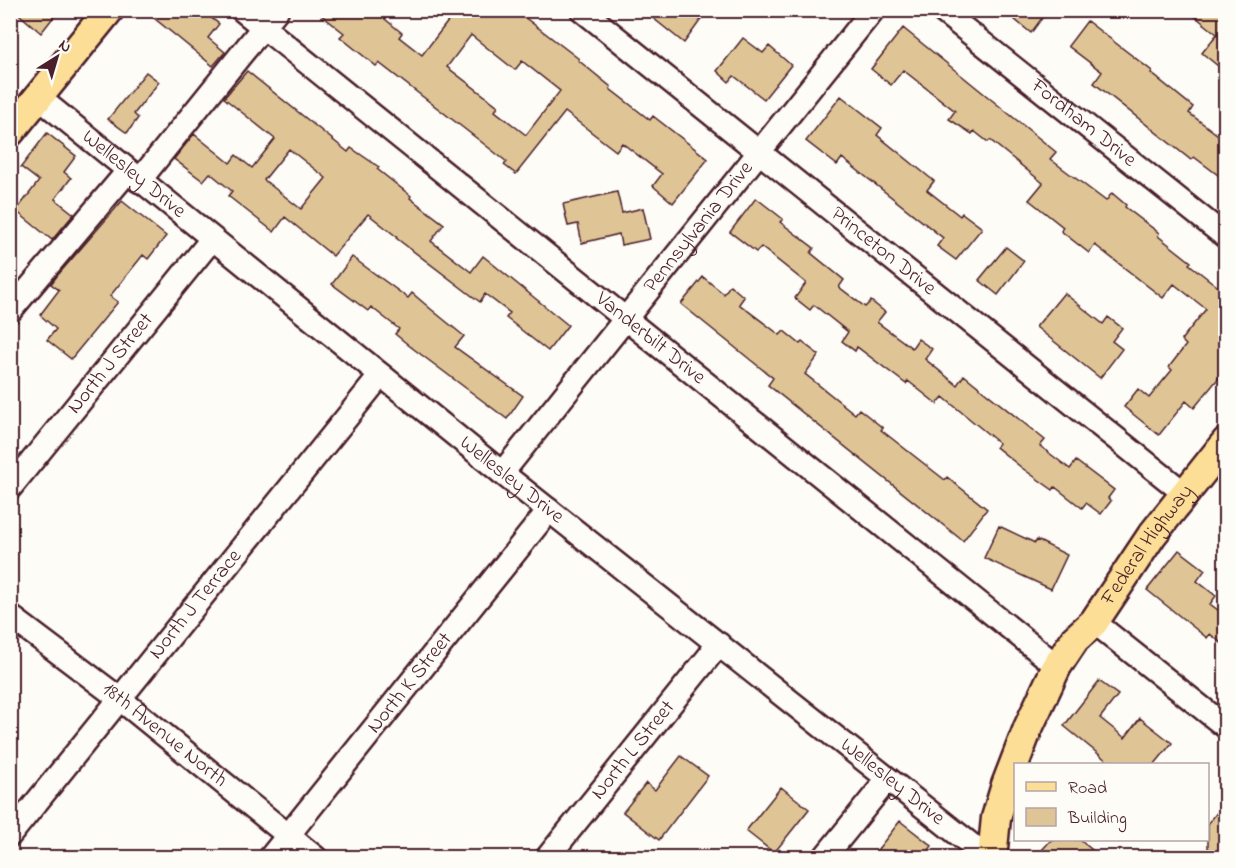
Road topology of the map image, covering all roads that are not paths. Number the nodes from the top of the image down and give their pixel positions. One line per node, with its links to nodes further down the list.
1 (109, 10): 7 (main road)
2 (242, 10): 6 (street, Vanderbilt Drive)
3 (582, 10): 8 (street, Princeton Drive)
4 (873, 10): 8 (street, Pennsylvania Drive)
5 (941, 10): 10 (street, Fordham Drive)
6 (270, 19): 9 (street); 13 (street, Vanderbilt Drive)
7 (21, 112): 9 (street, Wellesley Drive)
8 (759, 153): 13 (street, Pennsylvania Drive); 18 (street, Princeton Drive)
9 (134, 176): 11 (street, Wellesley Drive); 12 (street)
10 (1226, 237)
11 (212, 239): 14 (street, Wellesley Drive); 17 (street, North J Street)
12 (10, 311)
13 (626, 319): 16 (street, Pennsylvania Drive); 23 (street, Vanderbilt Drive)
14 (381, 375): 16 (street, Wellesley Drive); 24 (street, North J Terrace)
15 (1226, 442): 18 (main road, Federal Highway)
16 (502, 473): 19 (street, Wellesley Drive)
17 (10, 488)
18 (1184, 493): 21 (main road, Federal Highway)
19 (549, 510): 22 (street, Wellesley Drive); 32 (street, North K Street)
20 (10, 616): 24 (street, 18th Avenue North)
21 (1094, 622): 23 (main road, Federal Highway); 25 (street); 27 (main road, Federal Highway)
22 (719, 644): 29 (street, Wellesley Drive); 35 (street, North L Street)
23 (1056, 666): 26 (main road, Federal Highway)
24 (120, 699): 31 (street, North J Terrace); 32 (street, 18th Avenue North)
25 (1226, 727)
26 (1014, 763)
27 (1033, 763)
28 (1014, 764): 37 (main road, Federal Highway)
29 (888, 779): 36 (street); 37 (street, Wellesley Drive)
30 (1014, 816): 37 (main road)
31 (10, 835)
32 (288, 835): 33 (street, North K Street); 34 (street, 18th Avenue North)
33 (270, 858)
34 (316, 858)
35 (547, 858)
36 (824, 858)
37 (991, 858)

